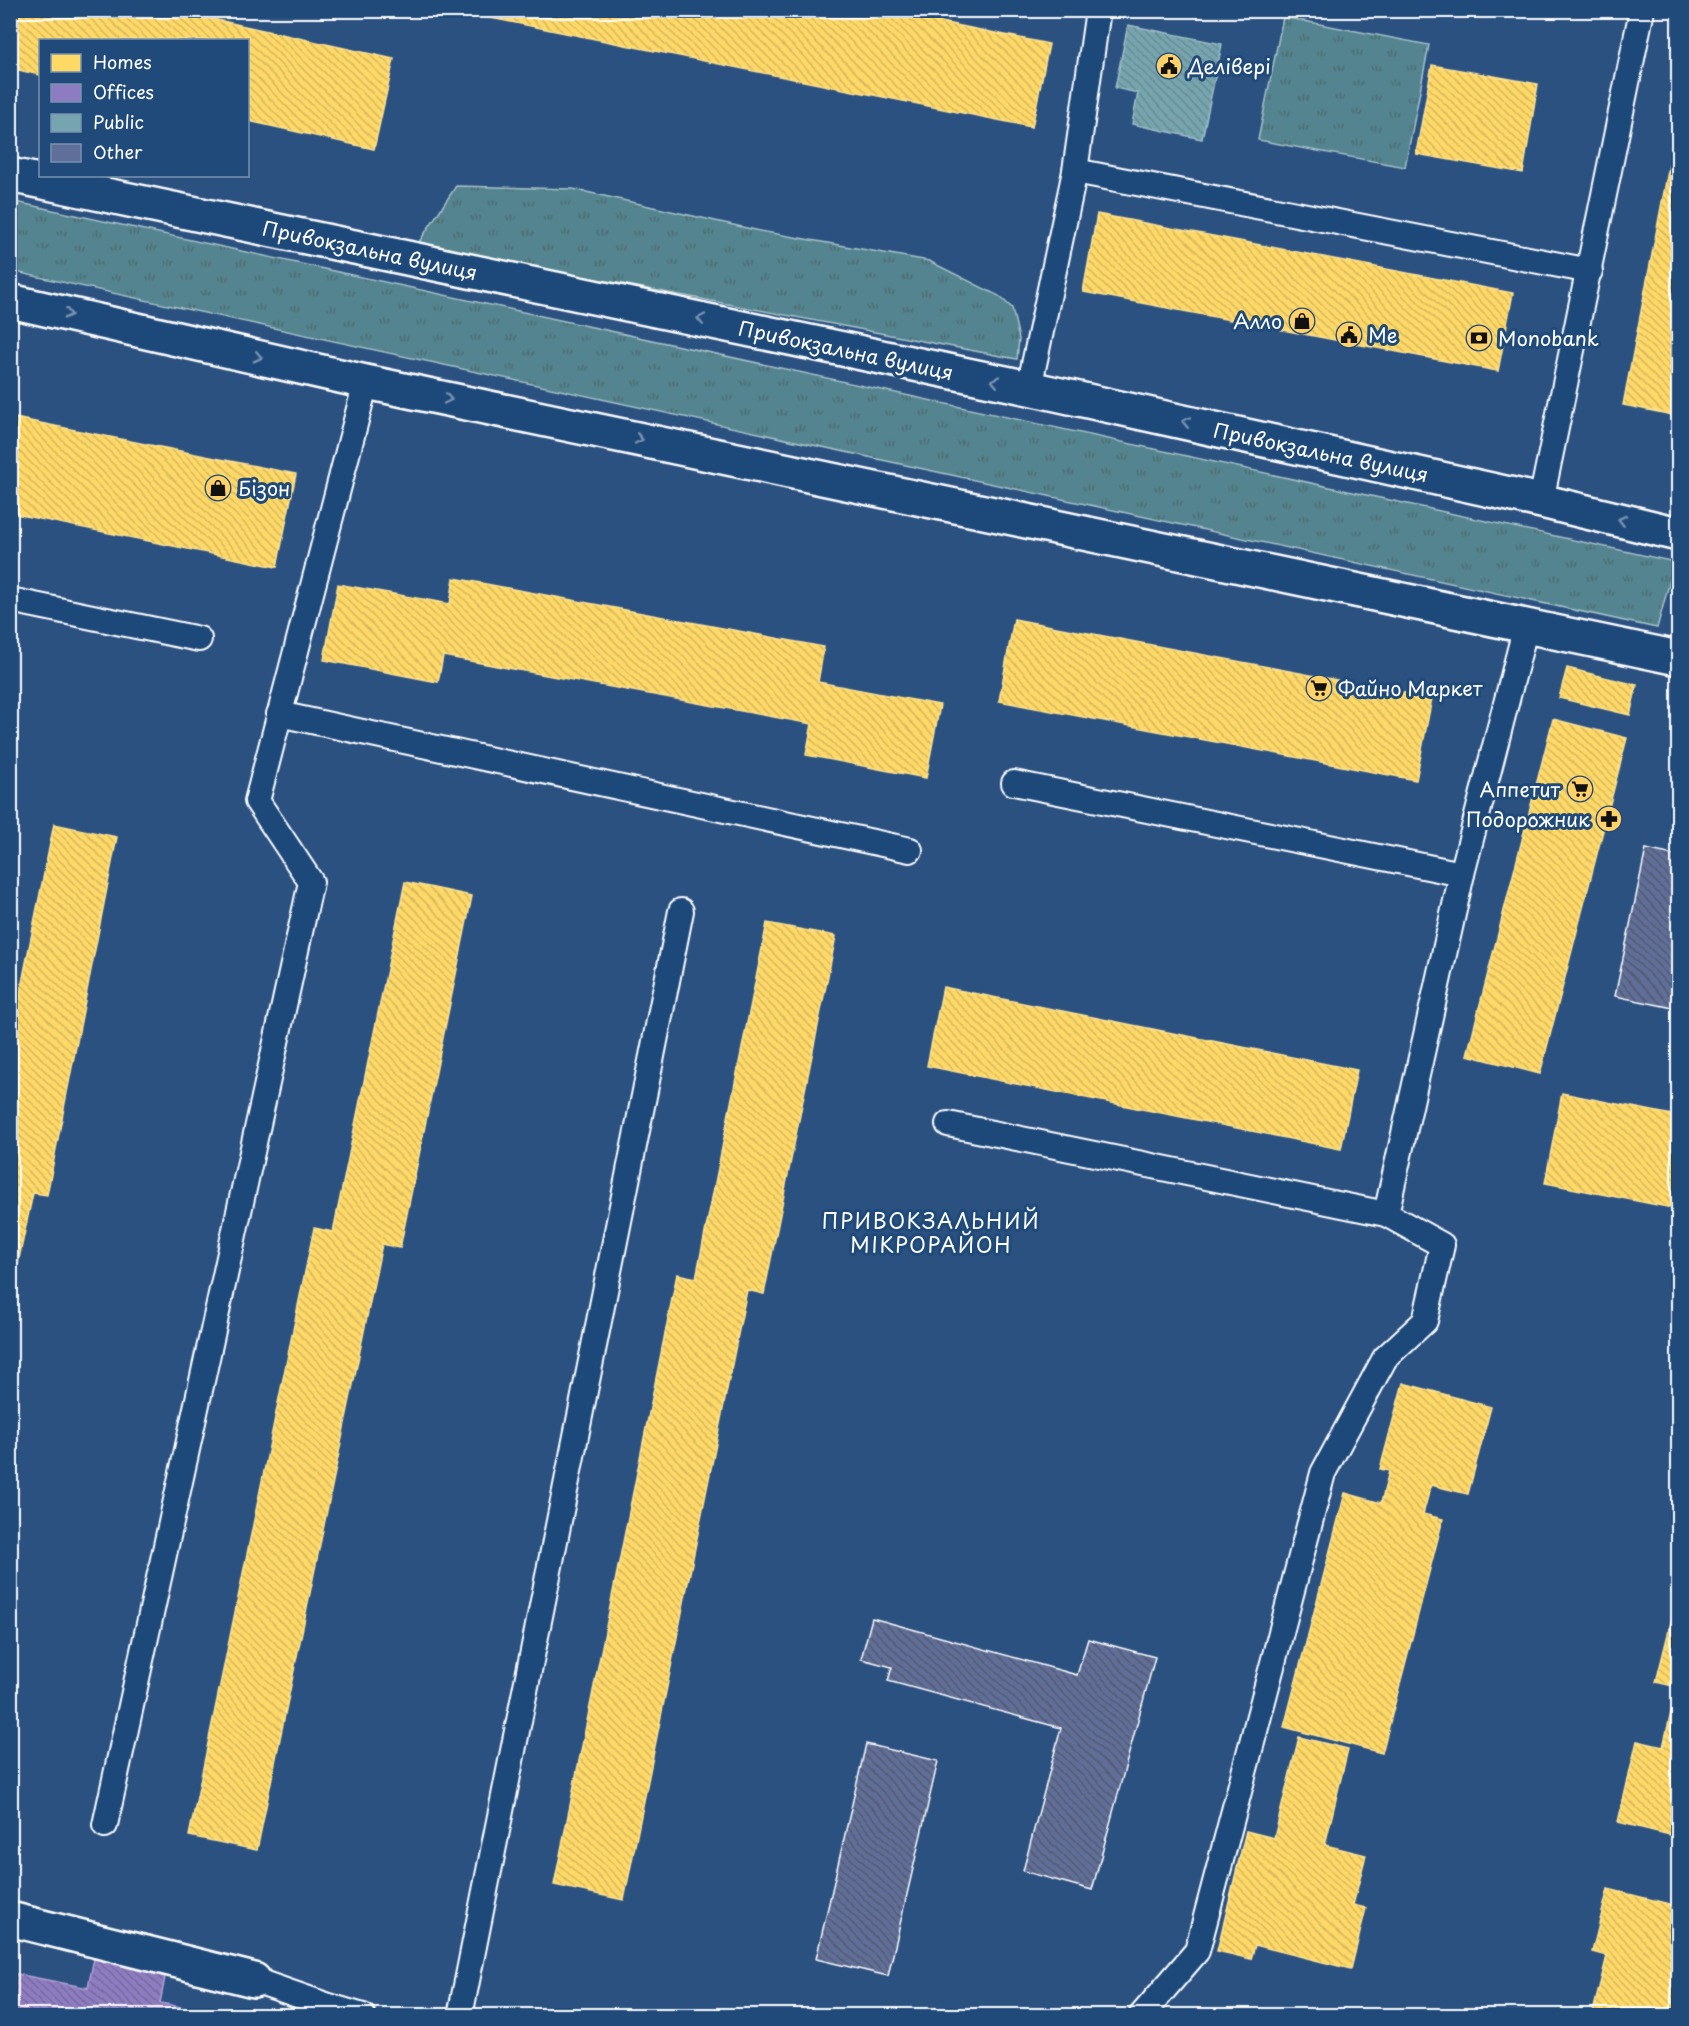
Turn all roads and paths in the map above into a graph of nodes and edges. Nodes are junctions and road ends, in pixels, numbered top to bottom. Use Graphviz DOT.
graph roads {
  1 [pos="1098,10"];
  2 [pos="1642,10"];
  3 [pos="1075,171"];
  4 [pos="10,175"];
  5 [pos="1590,271"];
  6 [pos="10,301"];
  7 [pos="366,382"];
  8 [pos="1029,388"];
  9 [pos="1541,501"];
  10 [pos="1678,534"];
  11 [pos="10,600"];
  12 [pos="1526,626"];
  13 [pos="199,639"];
  14 [pos="1678,658"];
  15 [pos="279,714"];
  16 [pos="1014,783"];
  17 [pos="910,850"];
  18 [pos="1462,874"];
  19 [pos="681,911"];
  20 [pos="948,1124"];
  21 [pos="1386,1214"];
  22 [pos="105,1825"];
  23 [pos="10,1919"];
  24 [pos="254,1980"];
  25 [pos="363,2016"];
  26 [pos="460,2016"];
  27 [pos="1141,2016"];
  1 -- 3 [label="lane"];
  2 -- 5 [label="lane"];
  3 -- 5 [label="lane"];
  3 -- 8 [label="lane"];
  8 -- 4 [label="street, Привокзальна вулиця, one-way"];
  5 -- 9 [label="lane"];
  6 -- 7 [label="street, one-way"];
  7 -- 12 [label="street, one-way"];
  7 -- 15 [label="lane"];
  9 -- 8 [label="street, Привокзальна вулиця, one-way"];
  10 -- 9 [label="street, Привокзальна вулиця, one-way"];
  11 -- 13 [label="lane"];
  12 -- 14 [label="street"];
  12 -- 18 [label="lane"];
  15 -- 17 [label="lane"];
  15 -- 22 [label="lane"];
  16 -- 18 [label="lane"];
  18 -- 21 [label="lane"];
  19 -- 26 [label="lane"];
  20 -- 21 [label="lane"];
  21 -- 27 [label="lane"];
  23 -- 24 [label="street"];
  24 -- 25 [label="lane"];
}
